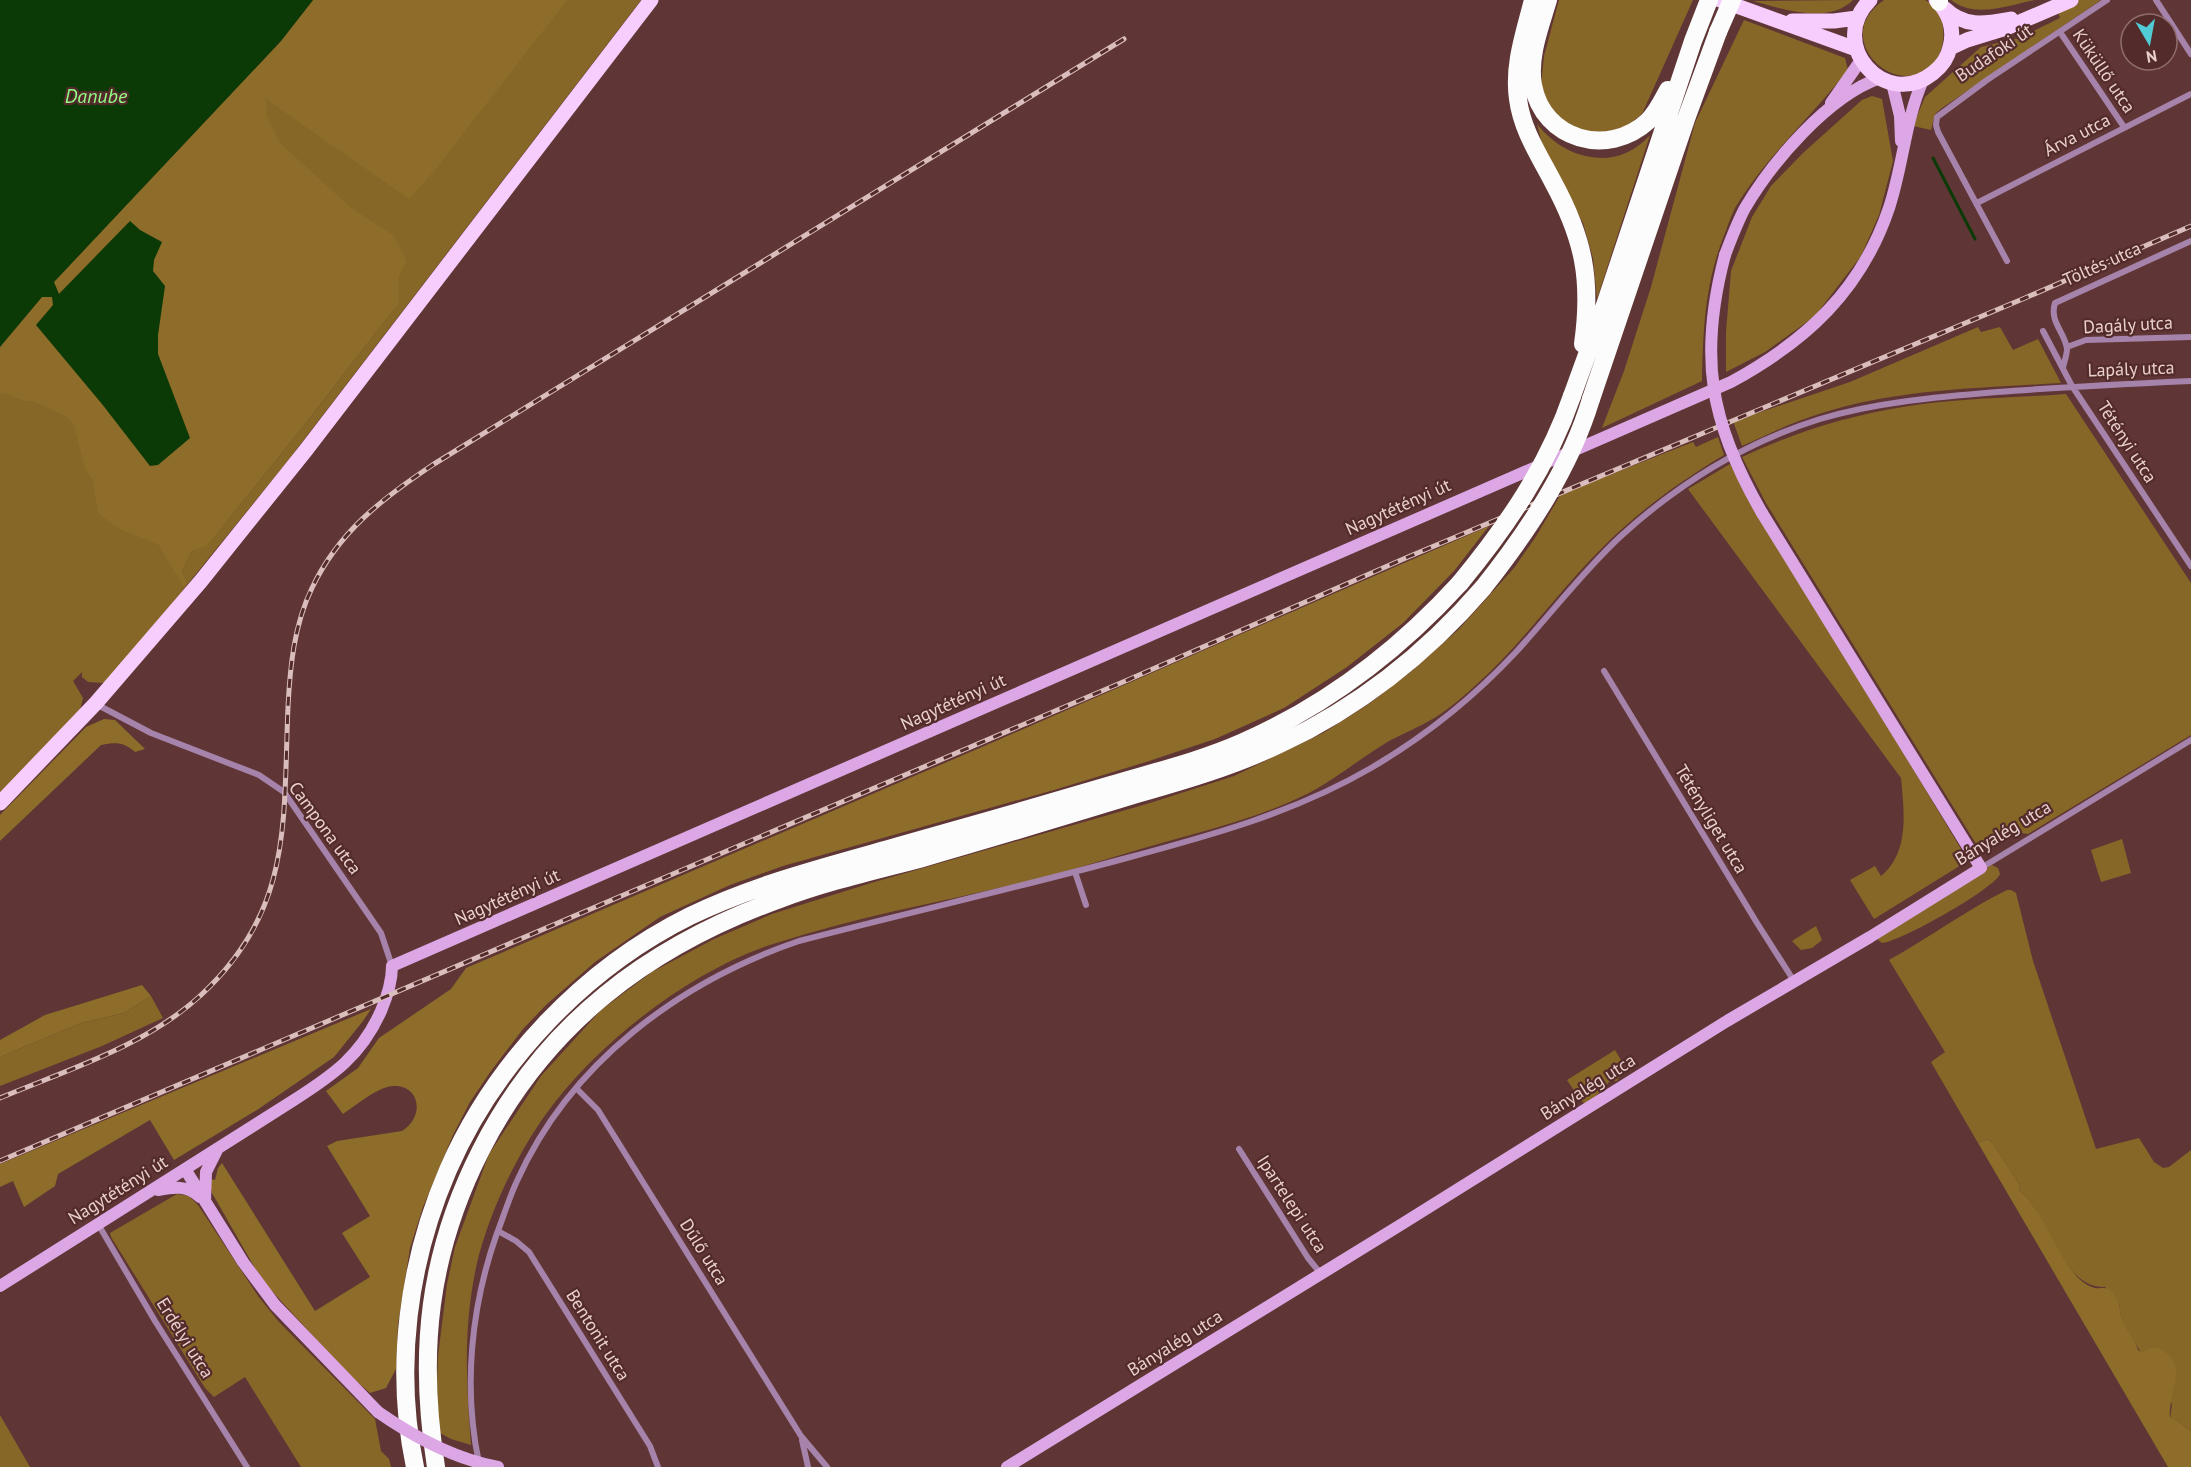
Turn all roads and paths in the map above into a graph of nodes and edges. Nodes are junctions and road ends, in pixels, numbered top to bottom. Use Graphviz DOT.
graph roads {
  1 [pos="651,0"];
  2 [pos="1533,0"];
  3 [pos="1548,0"];
  4 [pos="1709,0"];
  5 [pos="1720,0"];
  6 [pos="1732,0"];
  7 [pos="1869,0"];
  8 [pos="2071,0"];
  9 [pos="2107,0"];
  10 [pos="2156,0"];
  11 [pos="1939,3"];
  12 [pos="2041,12"];
  13 [pos="1857,18"];
  14 [pos="1777,20"];
  15 [pos="2060,32"];
  16 [pos="1696,33"];
  17 [pos="1950,48"];
  18 [pos="1858,54"];
  19 [pos="2191,54"];
  20 [pos="1886,80"];
  21 [pos="1923,80"];
  22 [pos="2191,93"];
  23 [pos="1822,116"];
  24 [pos="2124,127"];
  25 [pos="1902,152"];
  26 [pos="1977,203"];
  27 [pos="2191,241"];
  28 [pos="2007,261"];
  29 [pos="2043,331"];
  30 [pos="2191,337"];
  31 [pos="2067,347"];
  32 [pos="2062,368"];
  33 [pos="2191,381"];
  34 [pos="2072,386"];
  35 [pos="1575,389"];
  36 [pos="2191,566"];
  37 [pos="1604,671"];
  38 [pos="96,703"];
  39 [pos="2191,740"];
  40 [pos="0,803"];
  41 [pos="1981,868"];
  42 [pos="1075,872"];
  43 [pos="1086,904"];
  44 [pos="392,966"];
  45 [pos="1794,981"];
  46 [pos="576,1088"];
  47 [pos="218,1148"];
  48 [pos="1239,1149"];
  49 [pos="184,1169"];
  50 [pos="151,1191"];
  51 [pos="206,1203"];
  52 [pos="98,1224"];
  53 [pos="498,1231"];
  54 [pos="1321,1274"];
  55 [pos="0,1286"];
  56 [pos="801,1436"];
  57 [pos="247,1467"];
  58 [pos="415,1467"];
  59 [pos="436,1467"];
  60 [pos="480,1467"];
  61 [pos="498,1467"];
  62 [pos="658,1467"];
  63 [pos="808,1467"];
  64 [pos="826,1467"];
  65 [pos="1007,1467"];
  1 -- 38 [label="main road"];
  2 -- 35 [label="highway"];
  3 -- 16 [label="highway"];
  4 -- 16 [label="highway"];
  5 -- 14 [label="main road"];
  6 -- 59 [label="highway, bridge"];
  7 -- 13 [label="main road"];
  8 -- 12 [label="main road, Budafoki út"];
  9 -- 15 [label="street, Budafoki út"];
  10 -- 19 [label="street"];
  11 -- 12 [label="main road, Budafoki út"];
  11 -- 17 [label="main road"];
  12 -- 17 [label="main road, Budafoki út"];
  13 -- 14 [label="main road"];
  13 -- 18 [label="main road"];
  14 -- 18 [label="main road"];
  15 -- 24 [label="street, Küküllő utca"];
  15 -- 26 [label="street, Budafoki út"];
  16 -- 35 [label="highway"];
  17 -- 21 [label="main road"];
  18 -- 20 [label="main road"];
  18 -- 23 [label="street"];
  20 -- 21 [label="main road"];
  20 -- 23 [label="street"];
  20 -- 25 [label="street, Nagytétényi út"];
  21 -- 25 [label="street, Nagytétényi út"];
  22 -- 24 [label="street, Árva utca"];
  23 -- 41 [label="street, bridge"];
  24 -- 26 [label="street, Árva utca"];
  25 -- 44 [label="street, Nagytétényi út"];
  26 -- 28 [label="street"];
  27 -- 31 [label="street, Töltés utca"];
  29 -- 32 [label="street, Tétényi utca"];
  30 -- 31 [label="street, Dagály utca"];
  31 -- 32 [label="street"];
  32 -- 34 [label="street, Tétényi utca"];
  33 -- 34 [label="street, Lapály utca"];
  34 -- 36 [label="street, Tétényi utca"];
  34 -- 42 [label="street, Lapály utca"];
  35 -- 58 [label="highway, bridge"];
  37 -- 45 [label="street, Tétényliget utca"];
  38 -- 40 [label="main road"];
  38 -- 44 [label="street, Campona utca"];
  39 -- 41 [label="street, Bányalég utca"];
  41 -- 45 [label="street, Bányalég utca"];
  42 -- 43 [label="street"];
  42 -- 46 [label="street, Lapály utca"];
  44 -- 47 [label="street, Nagytétényi út"];
  45 -- 54 [label="street, Bányalég utca"];
  46 -- 53 [label="street, Lapály utca"];
  46 -- 56 [label="street, Dűlő utca"];
  47 -- 49 [label="street, Nagytétényi út"];
  47 -- 51 [label="street"];
  48 -- 54 [label="street, Ipartelepi utca"];
  49 -- 50 [label="street, Nagytétényi út"];
  49 -- 51 [label="street"];
  50 -- 51 [label="street"];
  50 -- 52 [label="street, Nagytétényi út"];
  51 -- 61 [label="street, bridge"];
  52 -- 55 [label="street, Nagytétényi út"];
  52 -- 57 [label="street, Erdélyi utca"];
  53 -- 60 [label="street, Lapály utca"];
  53 -- 62 [label="street, Bentonit utca"];
  54 -- 65 [label="street, Bányalég utca"];
  56 -- 63 [label="street, Dűlő utca"];
  56 -- 64 [label="street, Dűlő utca"];
}
